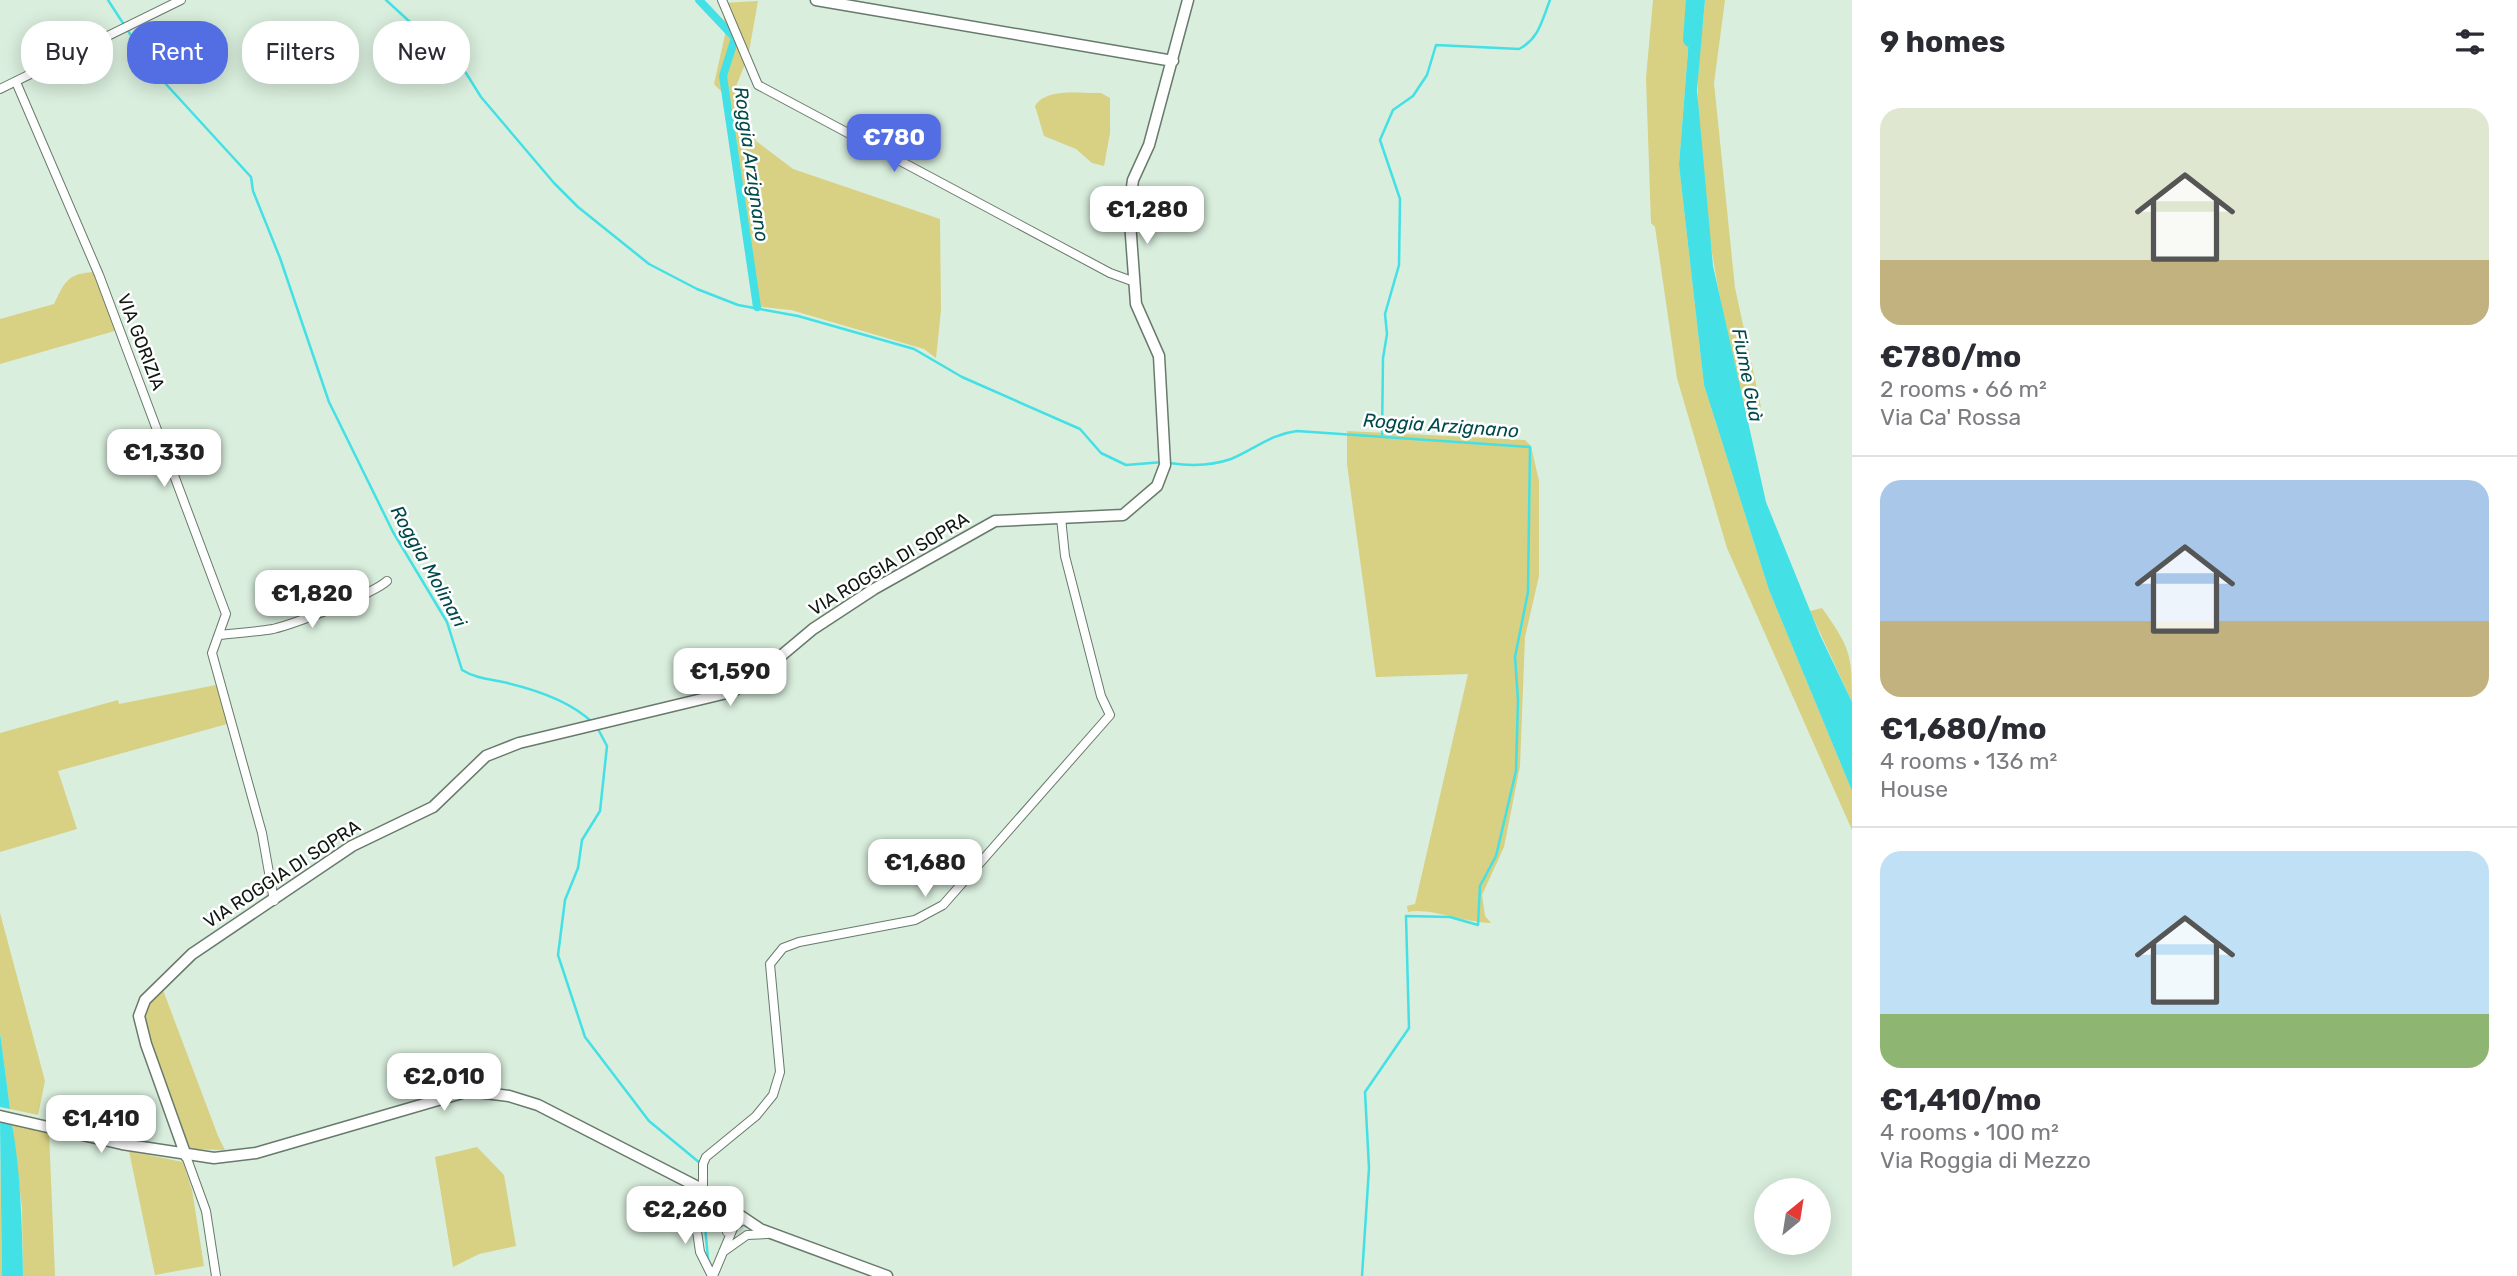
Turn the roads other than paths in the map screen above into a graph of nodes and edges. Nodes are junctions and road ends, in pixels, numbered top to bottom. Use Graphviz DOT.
graph roads {
  1 [pos="181,0"];
  2 [pos="722,0"];
  3 [pos="816,0"];
  4 [pos="1188,0"];
  5 [pos="849,3"];
  6 [pos="1173,61"];
  7 [pos="16,82"];
  8 [pos="0,89"];
  9 [pos="1132,281"];
  10 [pos="1061,518"];
  11 [pos="387,580"];
  12 [pos="219,635"];
  13 [pos="274,901"];
  14 [pos="0,1116"];
  15 [pos="186,1156"];
  16 [pos="704,1191"];
  17 [pos="693,1204"];
  18 [pos="745,1219"];
  19 [pos="773,1234"];
  20 [pos="723,1252"];
  21 [pos="216,1276"];
  22 [pos="713,1276"];
  23 [pos="887,1276"];
  1 -- 7 [label="street"];
  2 -- 9 [label="street"];
  3 -- 5 [label="street"];
  4 -- 6 [label="street"];
  5 -- 6 [label="street"];
  6 -- 9 [label="street"];
  7 -- 8 [label="street"];
  7 -- 12 [label="street, VIA GORIZIA"];
  9 -- 10 [label="street, VIA ROGGIA DI SOPRA"];
  10 -- 13 [label="street, VIA ROGGIA DI SOPRA"];
  10 -- 16 [label="street"];
  11 -- 12 [label="street"];
  12 -- 13 [label="street, VIA GORIZIA"];
  13 -- 15 [label="street, VIA ROGGIA DI SOPRA"];
  14 -- 15 [label="street"];
  15 -- 16 [label="street"];
  15 -- 21 [label="street"];
  16 -- 18 [label="street"];
  16 -- 20 [label="street"];
  17 -- 22 [label="street"];
  18 -- 19 [label="street"];
  18 -- 20 [label="street"];
  19 -- 20 [label="street"];
  19 -- 23 [label="street"];
  20 -- 22 [label="street"];
}
